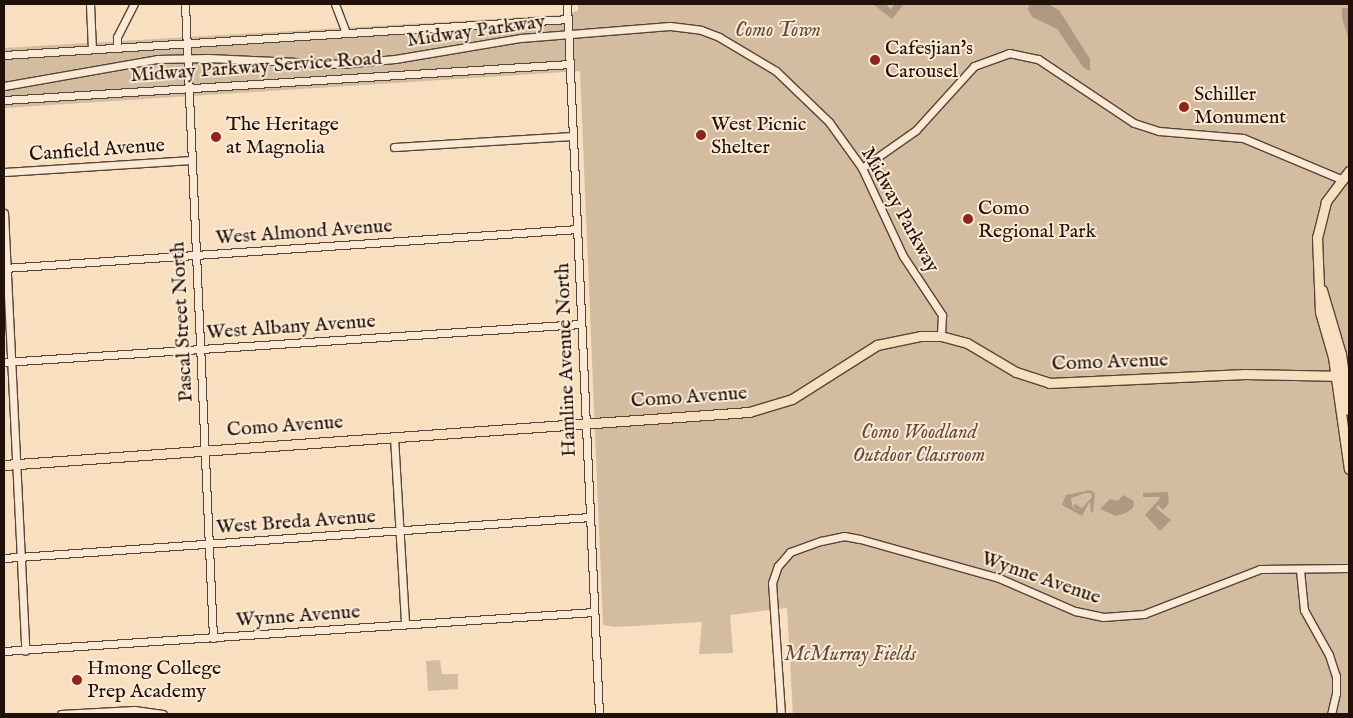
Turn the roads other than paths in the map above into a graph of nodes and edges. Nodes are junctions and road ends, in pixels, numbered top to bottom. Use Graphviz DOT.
graph roads {
  1 [pos="90,4"];
  2 [pos="134,4"];
  3 [pos="185,4"];
  4 [pos="335,4"];
  5 [pos="567,4"];
  6 [pos="568,18"];
  7 [pos="346,33"];
  8 [pos="568,36"];
  9 [pos="187,43"];
  10 [pos="117,48"];
  11 [pos="92,49"];
  12 [pos="4,55"];
  13 [pos="187,58"];
  14 [pos="570,64"];
  15 [pos="4,86"];
  16 [pos="189,88"];
  17 [pos="4,100"];
  18 [pos="573,136"];
  19 [pos="394,147"];
  20 [pos="192,160"];
  21 [pos="862,168"];
  22 [pos="1349,171"];
  23 [pos="4,172"];
  24 [pos="1341,180"];
  25 [pos="4,213"];
  26 [pos="577,230"];
  27 [pos="195,256"];
  28 [pos="5,268"];
  29 [pos="581,324"];
  30 [pos="941,336"];
  31 [pos="200,349"];
  32 [pos="7,362"];
  33 [pos="1344,375"];
  34 [pos="1349,410"];
  35 [pos="584,422"];
  36 [pos="394,437"];
  37 [pos="204,449"];
  38 [pos="4,461"];
  39 [pos="16,462"];
  40 [pos="4,465"];
  41 [pos="1349,469"];
  42 [pos="590,517"];
  43 [pos="398,532"];
  44 [pos="208,544"];
  45 [pos="19,557"];
  46 [pos="4,558"];
  47 [pos="1347,568"];
  48 [pos="1300,570"];
  49 [pos="594,612"];
  50 [pos="405,624"];
  51 [pos="213,638"];
  52 [pos="25,650"];
  53 [pos="4,651"];
  54 [pos="61,714"];
  55 [pos="163,714"];
  56 [pos="599,714"];
  57 [pos="781,714"];
  58 [pos="1331,714"];
  1 -- 11 [label="street"];
  2 -- 10 [label="street"];
  3 -- 9 [label="street, Pascal Street North"];
  4 -- 7 [label="street"];
  5 -- 6 [label="street, Hamline Avenue North"];
  6 -- 7 [label="street, Midway Parkway Service Road"];
  6 -- 8 [label="street, Hamline Avenue North"];
  7 -- 9 [label="street, Midway Parkway Service Road"];
  8 -- 13 [label="street, Midway Parkway"];
  8 -- 14 [label="street, Hamline Avenue North"];
  8 -- 21 [label="street, Midway Parkway"];
  9 -- 10 [label="street, Midway Parkway Service Road"];
  9 -- 13 [label="street, Pascal Street North"];
  10 -- 11 [label="street, Midway Parkway Service Road"];
  11 -- 12 [label="street, Midway Parkway Service Road"];
  13 -- 15 [label="street, Midway Parkway"];
  13 -- 16 [label="street, Pascal Street North"];
  14 -- 16 [label="street, Midway Parkway Service Road"];
  14 -- 18 [label="street, Hamline Avenue North"];
  16 -- 17 [label="street, Midway Parkway Service Road"];
  16 -- 20 [label="street, Pascal Street North"];
  18 -- 19 [label="street"];
  18 -- 26 [label="street, Hamline Avenue North"];
  20 -- 23 [label="street, Canfield Avenue"];
  20 -- 27 [label="street, Pascal Street North"];
  21 -- 24 [label="street"];
  21 -- 30 [label="street, Midway Parkway"];
  22 -- 24 [label="main road"];
  24 -- 33 [label="main road"];
  25 -- 28 [label="street"];
  26 -- 27 [label="street, West Almond Avenue"];
  26 -- 29 [label="street, Hamline Avenue North"];
  27 -- 28 [label="street, West Almond Avenue"];
  27 -- 31 [label="street, Pascal Street North"];
  28 -- 32 [label="street"];
  29 -- 31 [label="street, West Albany Avenue"];
  29 -- 35 [label="street, Hamline Avenue North"];
  30 -- 33 [label="main road, Como Avenue"];
  30 -- 35 [label="main road, Como Avenue"];
  31 -- 32 [label="street, West Albany Avenue"];
  31 -- 37 [label="street, Pascal Street North"];
  32 -- 39 [label="street"];
  33 -- 34 [label="main road"];
  33 -- 41 [label="main road"];
  35 -- 36 [label="main road, Como Avenue"];
  35 -- 42 [label="street, Hamline Avenue North"];
  36 -- 37 [label="main road, Como Avenue"];
  36 -- 43 [label="street"];
  37 -- 39 [label="main road, Como Avenue"];
  37 -- 44 [label="street, Pascal Street North"];
  38 -- 39 [label="main road, Como Avenue"];
  39 -- 40 [label="main road, Como Avenue"];
  39 -- 45 [label="street"];
  42 -- 43 [label="street, West Breda Avenue"];
  42 -- 49 [label="street, Hamline Avenue North"];
  43 -- 44 [label="street, West Breda Avenue"];
  43 -- 50 [label="street"];
  44 -- 45 [label="street, West Breda Avenue"];
  44 -- 51 [label="street, Pascal Street North"];
  45 -- 46 [label="street, West Breda Avenue"];
  45 -- 52 [label="street"];
  47 -- 48 [label="street, Wynne Avenue"];
  48 -- 57 [label="street, Wynne Avenue"];
  48 -- 58 [label="street"];
  49 -- 50 [label="street, Wynne Avenue"];
  49 -- 56 [label="street, Hamline Avenue North"];
  50 -- 51 [label="street, Wynne Avenue"];
  51 -- 52 [label="street, Wynne Avenue"];
  52 -- 53 [label="street, Wynne Avenue"];
  54 -- 55 [label="street"];
}
